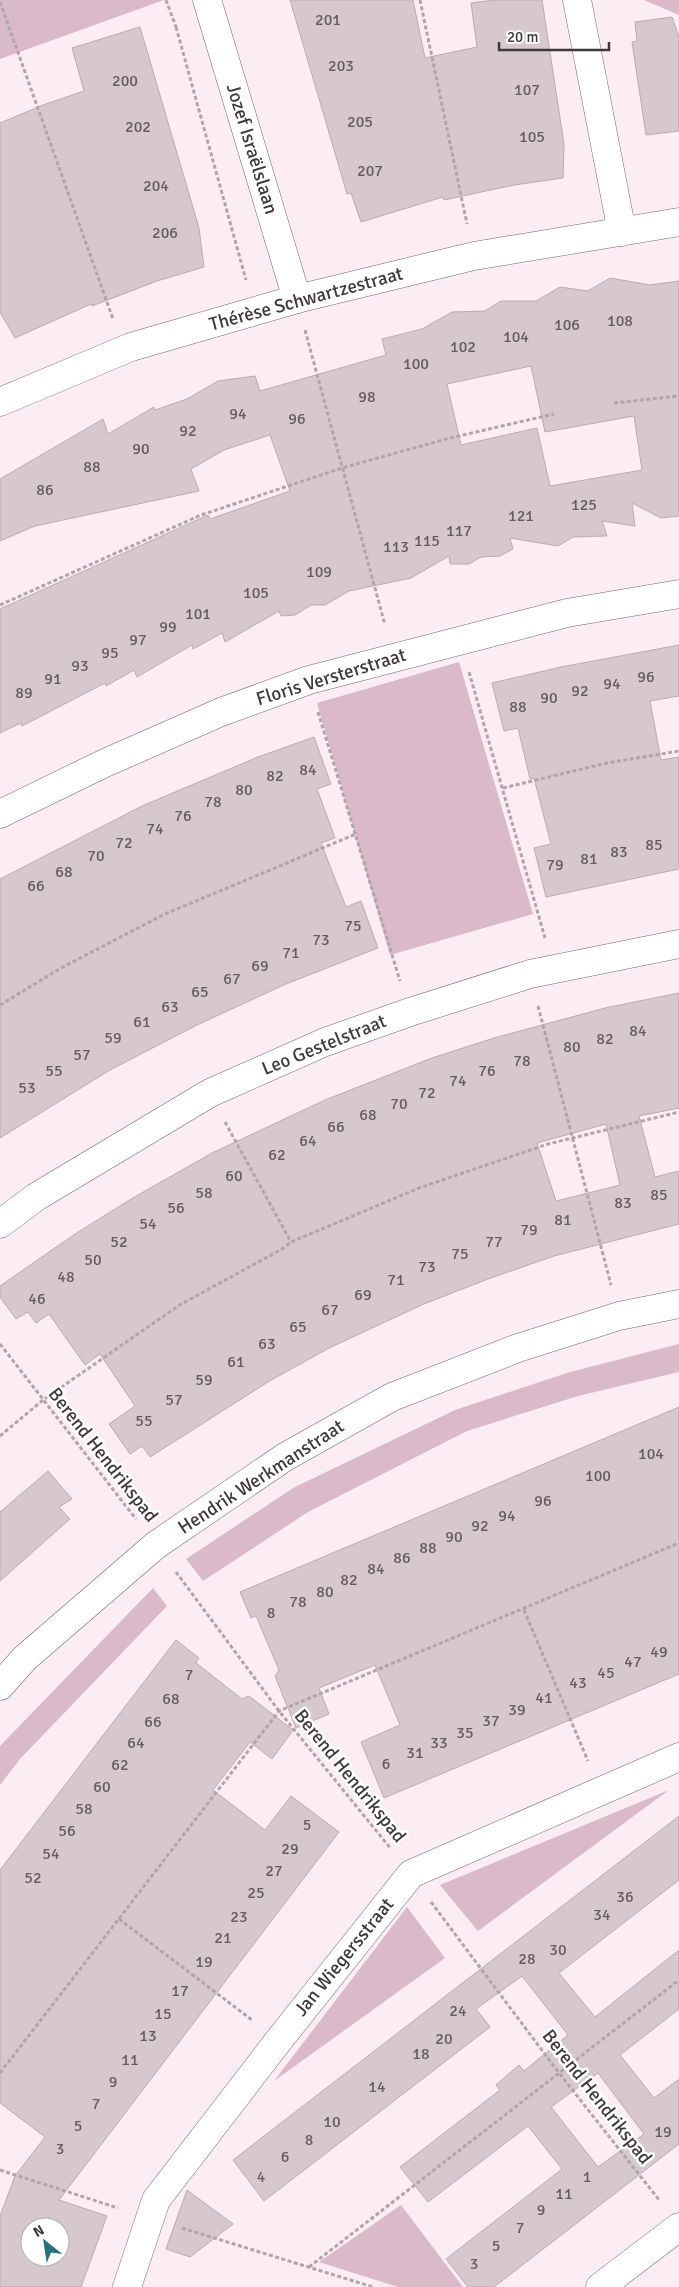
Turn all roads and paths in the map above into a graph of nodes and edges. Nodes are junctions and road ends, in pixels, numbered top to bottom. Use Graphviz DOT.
graph roads {
  1 [pos="206,0"];
  2 [pos="420,0"];
  3 [pos="577,0"];
  4 [pos="0,2"];
  5 [pos="176,27"];
  6 [pos="679,222"];
  7 [pos="622,232"];
  8 [pos="474,256"];
  9 [pos="296,299"];
  10 [pos="255,311"];
  11 [pos="124,350"];
  12 [pos="679,396"];
  13 [pos="0,402"];
  14 [pos="614,403"];
  15 [pos="554,414"];
  16 [pos="342,468"];
  17 [pos="679,594"];
  18 [pos="0,605"];
  19 [pos="460,640"];
  20 [pos="394,657"];
  21 [pos="308,680"];
  22 [pos="679,751"];
  23 [pos="503,788"];
  24 [pos="0,814"];
  25 [pos="356,834"];
  26 [pos="679,944"];
  27 [pos="542,972"];
  28 [pos="0,1005"];
  29 [pos="410,1012"];
  30 [pos="210,1093"];
  31 [pos="679,1112"];
  32 [pos="573,1137"];
  33 [pos="0,1224"];
  34 [pos="291,1242"];
  35 [pos="679,1304"];
  36 [pos="619,1316"];
  37 [pos="0,1344"];
  38 [pos="43,1400"];
  39 [pos="0,1436"];
  40 [pos="679,1543"];
  41 [pos="156,1545"];
  42 [pos="524,1610"];
  43 [pos="0,1686"];
  44 [pos="279,1711"];
  45 [pos="679,1757"];
  46 [pos="601,1792"];
  47 [pos="411,1874"];
  48 [pos="119,1919"];
  49 [pos="679,1980"];
  50 [pos="278,2040"];
  51 [pos="0,2073"];
  52 [pos="559,2074"];
  53 [pos="0,2170"];
  54 [pos="661,2202"];
  55 [pos="150,2218"];
  56 [pos="679,2227"];
  57 [pos="309,2267"];
  58 [pos="128,2287"];
  59 [pos="373,2287"];
  60 [pos="600,2287"];
  1 -- 9 [label="street, Jozef Israëlslaan"];
  2 -- 8 [label="path"];
  3 -- 7 [label="street"];
  4 -- 11 [label="path"];
  5 -- 10 [label="path"];
  6 -- 7 [label="street, Thérèse Schwartzestraat"];
  7 -- 8 [label="street, Thérèse Schwartzestraat"];
  8 -- 9 [label="street, Thérèse Schwartzestraat"];
  9 -- 10 [label="street, Thérèse Schwartzestraat"];
  9 -- 16 [label="path"];
  10 -- 11 [label="street, Thérèse Schwartzestraat"];
  11 -- 13 [label="street, Thérèse Schwartzestraat"];
  12 -- 14 [label="path"];
  15 -- 16 [label="path"];
  16 -- 18 [label="path"];
  16 -- 20 [label="path"];
  17 -- 19 [label="street, Floris Versterstraat"];
  19 -- 20 [label="street, Floris Versterstraat"];
  19 -- 23 [label="path"];
  20 -- 21 [label="street, Floris Versterstraat"];
  21 -- 24 [label="street, Floris Versterstraat"];
  21 -- 25 [label="path"];
  22 -- 23 [label="path"];
  23 -- 27 [label="path"];
  25 -- 28 [label="path"];
  25 -- 29 [label="path"];
  26 -- 27 [label="street, Leo Gestelstraat"];
  27 -- 29 [label="street, Leo Gestelstraat"];
  27 -- 32 [label="path"];
  29 -- 30 [label="street, Leo Gestelstraat"];
  30 -- 33 [label="street, Leo Gestelstraat"];
  30 -- 34 [label="path"];
  31 -- 32 [label="path"];
  32 -- 34 [label="path"];
  32 -- 36 [label="path"];
  34 -- 38 [label="path"];
  35 -- 36 [label="street, Hendrik Werkmanstraat"];
  36 -- 41 [label="street, Hendrik Werkmanstraat"];
  37 -- 38 [label="path, Berend Hendrikspad"];
  38 -- 39 [label="path"];
  38 -- 41 [label="path, Berend Hendrikspad"];
  40 -- 42 [label="path"];
  41 -- 43 [label="street, Hendrik Werkmanstraat"];
  41 -- 44 [label="path, Berend Hendrikspad"];
  42 -- 44 [label="path"];
  42 -- 46 [label="path"];
  44 -- 47 [label="path, Berend Hendrikspad"];
  44 -- 48 [label="path"];
  45 -- 46 [label="street, Jan Wiegersstraat"];
  46 -- 47 [label="street, Jan Wiegersstraat"];
  47 -- 50 [label="street, Jan Wiegersstraat"];
  47 -- 52 [label="path, Berend Hendrikspad"];
  48 -- 50 [label="path"];
  48 -- 51 [label="path"];
  49 -- 52 [label="path"];
  50 -- 55 [label="street, Jan Wiegersstraat"];
  52 -- 54 [label="path, Berend Hendrikspad"];
  52 -- 57 [label="path"];
  53 -- 55 [label="path"];
  55 -- 57 [label="path"];
  55 -- 58 [label="street, Jan Wiegersstraat"];
  56 -- 60 [label="street"];
  57 -- 59 [label="path"];
}
